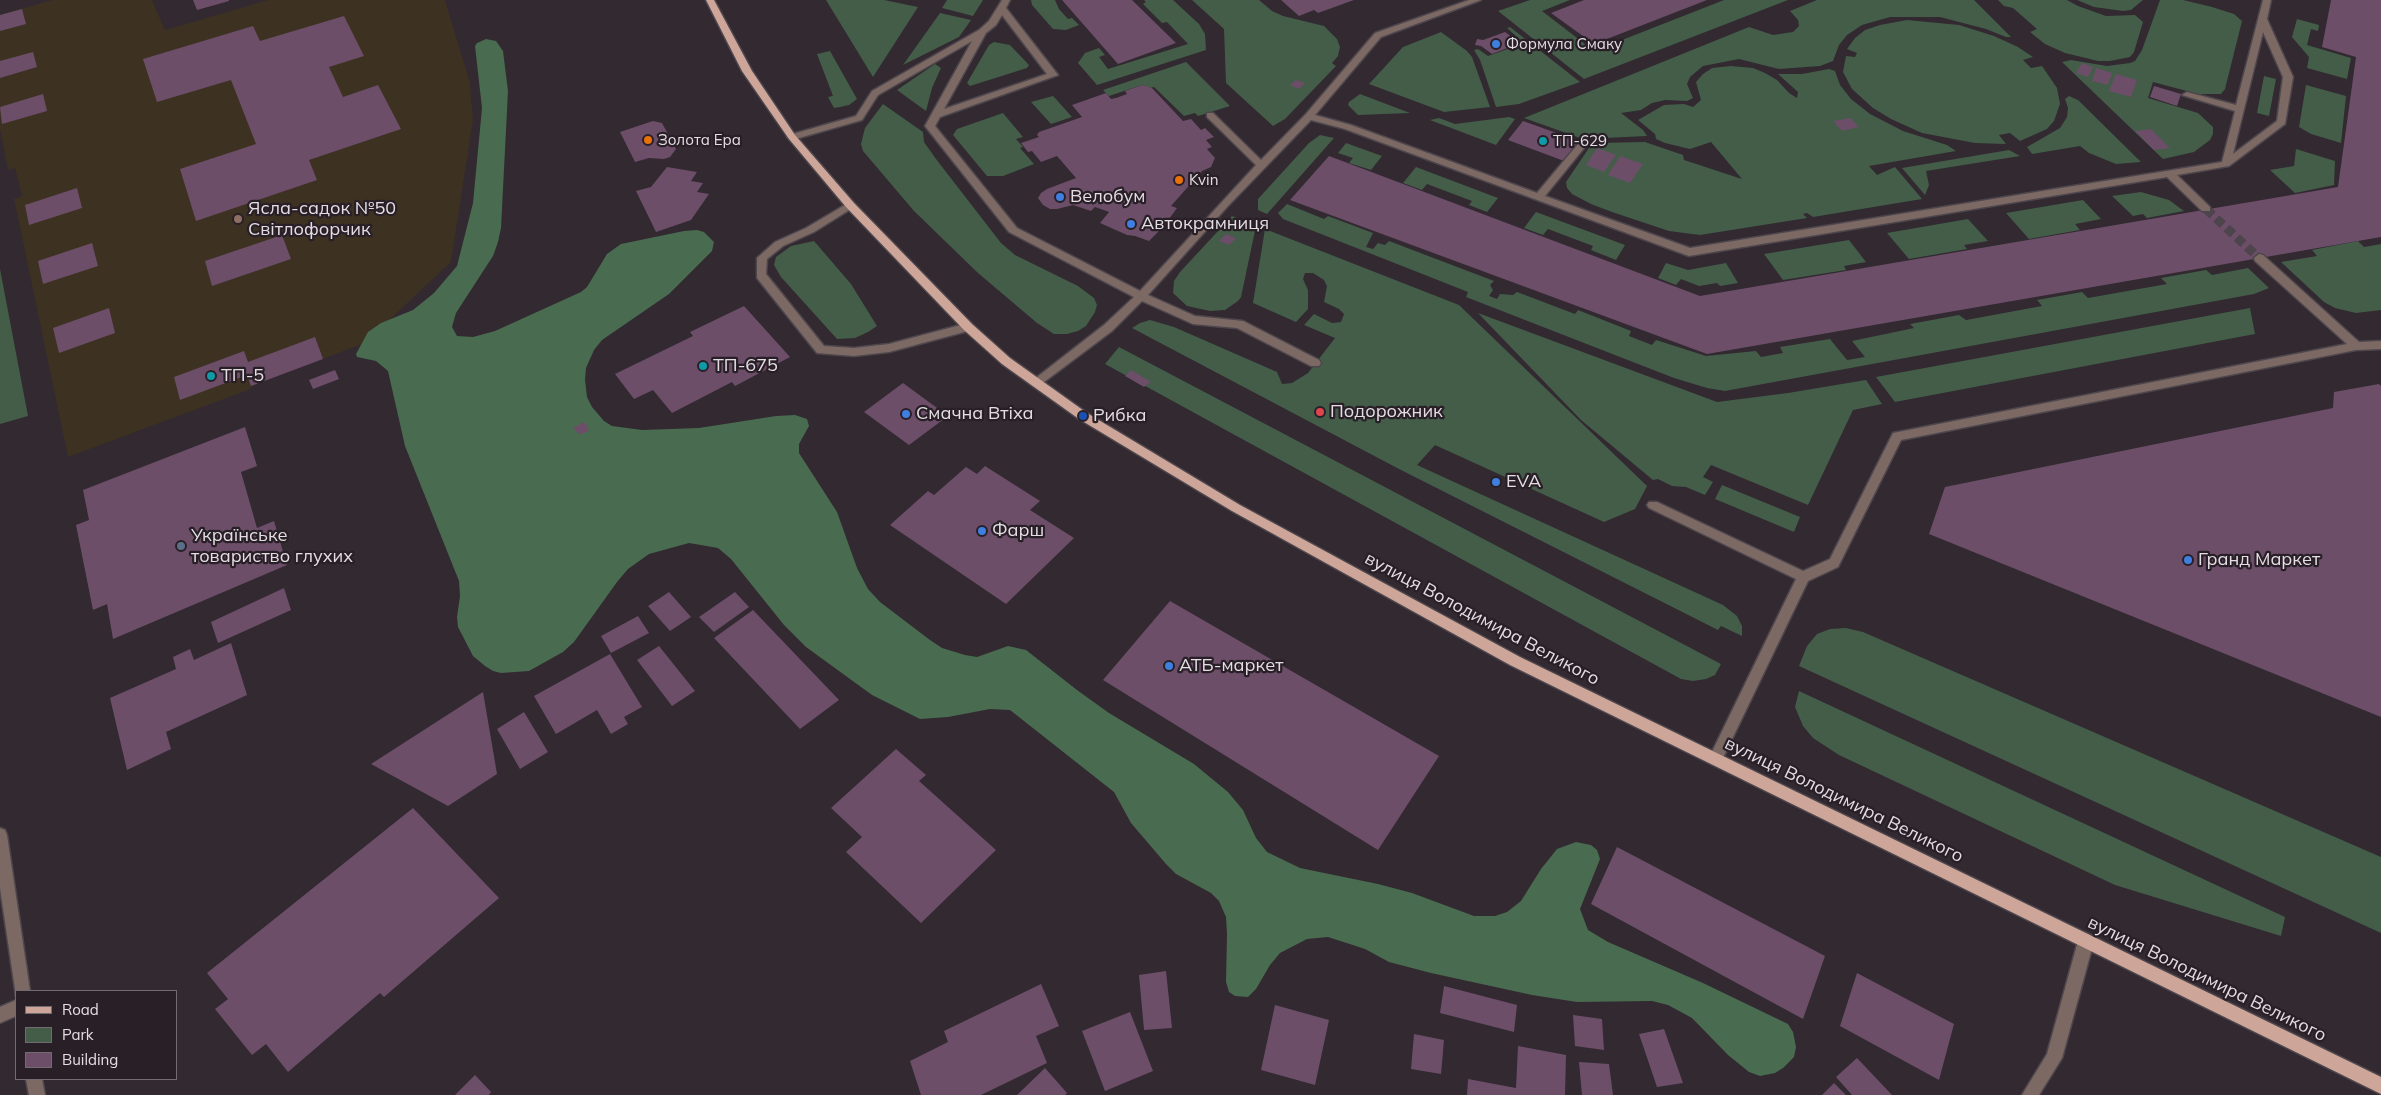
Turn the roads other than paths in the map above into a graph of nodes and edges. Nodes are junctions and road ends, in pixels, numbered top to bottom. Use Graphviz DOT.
graph roads {
  1 [pos="710,0"];
  2 [pos="2267,0"];
  3 [pos="1470,1"];
  4 [pos="1004,4"];
  5 [pos="2262,19"];
  6 [pos="982,32"];
  7 [pos="2188,96"];
  8 [pos="2240,109"];
  9 [pos="936,114"];
  10 [pos="1210,115"];
  11 [pos="1309,116"];
  12 [pos="792,137"];
  13 [pos="1581,146"];
  14 [pos="2226,164"];
  15 [pos="1261,165"];
  16 [pos="2169,173"];
  17 [pos="1539,197"];
  18 [pos="850,205"];
  19 [pos="2206,209"];
  20 [pos="2259,258"];
  21 [pos="1141,296"];
  22 [pos="968,327"];
  23 [pos="2381,345"];
  24 [pos="2356,346"];
  25 [pos="1315,363"];
  26 [pos="1036,384"];
  27 [pos="1653,505"];
  28 [pos="1803,577"];
  29 [pos="1716,758"];
  30 [pos="0,835"];
  31 [pos="2086,941"];
  32 [pos="22,990"];
  33 [pos="15,1008"];
  34 [pos="0,1015"];
  35 [pos="34,1080"];
  36 [pos="2381,1086"];
  37 [pos="36,1095"];
  38 [pos="2030,1095"];
  1 -- 12 [label="main road, вулиця Володимира Великого"];
  2 -- 5 [label="street"];
  3 -- 11 [label="street"];
  4 -- 6 [label="street"];
  4 -- 9 [label="street"];
  5 -- 8 [label="street"];
  5 -- 14 [label="street"];
  6 -- 9 [label="street"];
  6 -- 12 [label="street"];
  7 -- 8 [label="street"];
  8 -- 14 [label="street"];
  9 -- 21 [label="street"];
  10 -- 15 [label="street"];
  11 -- 15 [label="street"];
  11 -- 17 [label="street"];
  12 -- 18 [label="main road, вулиця Володимира Великого"];
  13 -- 17 [label="street"];
  14 -- 16 [label="street"];
  15 -- 21 [label="street"];
  16 -- 17 [label="street"];
  16 -- 19 [label="street"];
  18 -- 22 [label="main road, вулиця Володимира Великого"];
  18 -- 22 [label="street"];
  20 -- 24 [label="street"];
  21 -- 25 [label="street"];
  21 -- 26 [label="street"];
  22 -- 26 [label="main road, вулиця Володимира Великого"];
  23 -- 24 [label="street"];
  24 -- 28 [label="street"];
  26 -- 29 [label="main road, вулиця Володимира Великого"];
  27 -- 28 [label="street"];
  28 -- 29 [label="street"];
  29 -- 31 [label="main road, вулиця Володимира Великого"];
  30 -- 32 [label="street"];
  31 -- 36 [label="main road, вулиця Володимира Великого"];
  31 -- 38 [label="street"];
  33 -- 34 [label="street"];
  35 -- 37 [label="street"];
}
